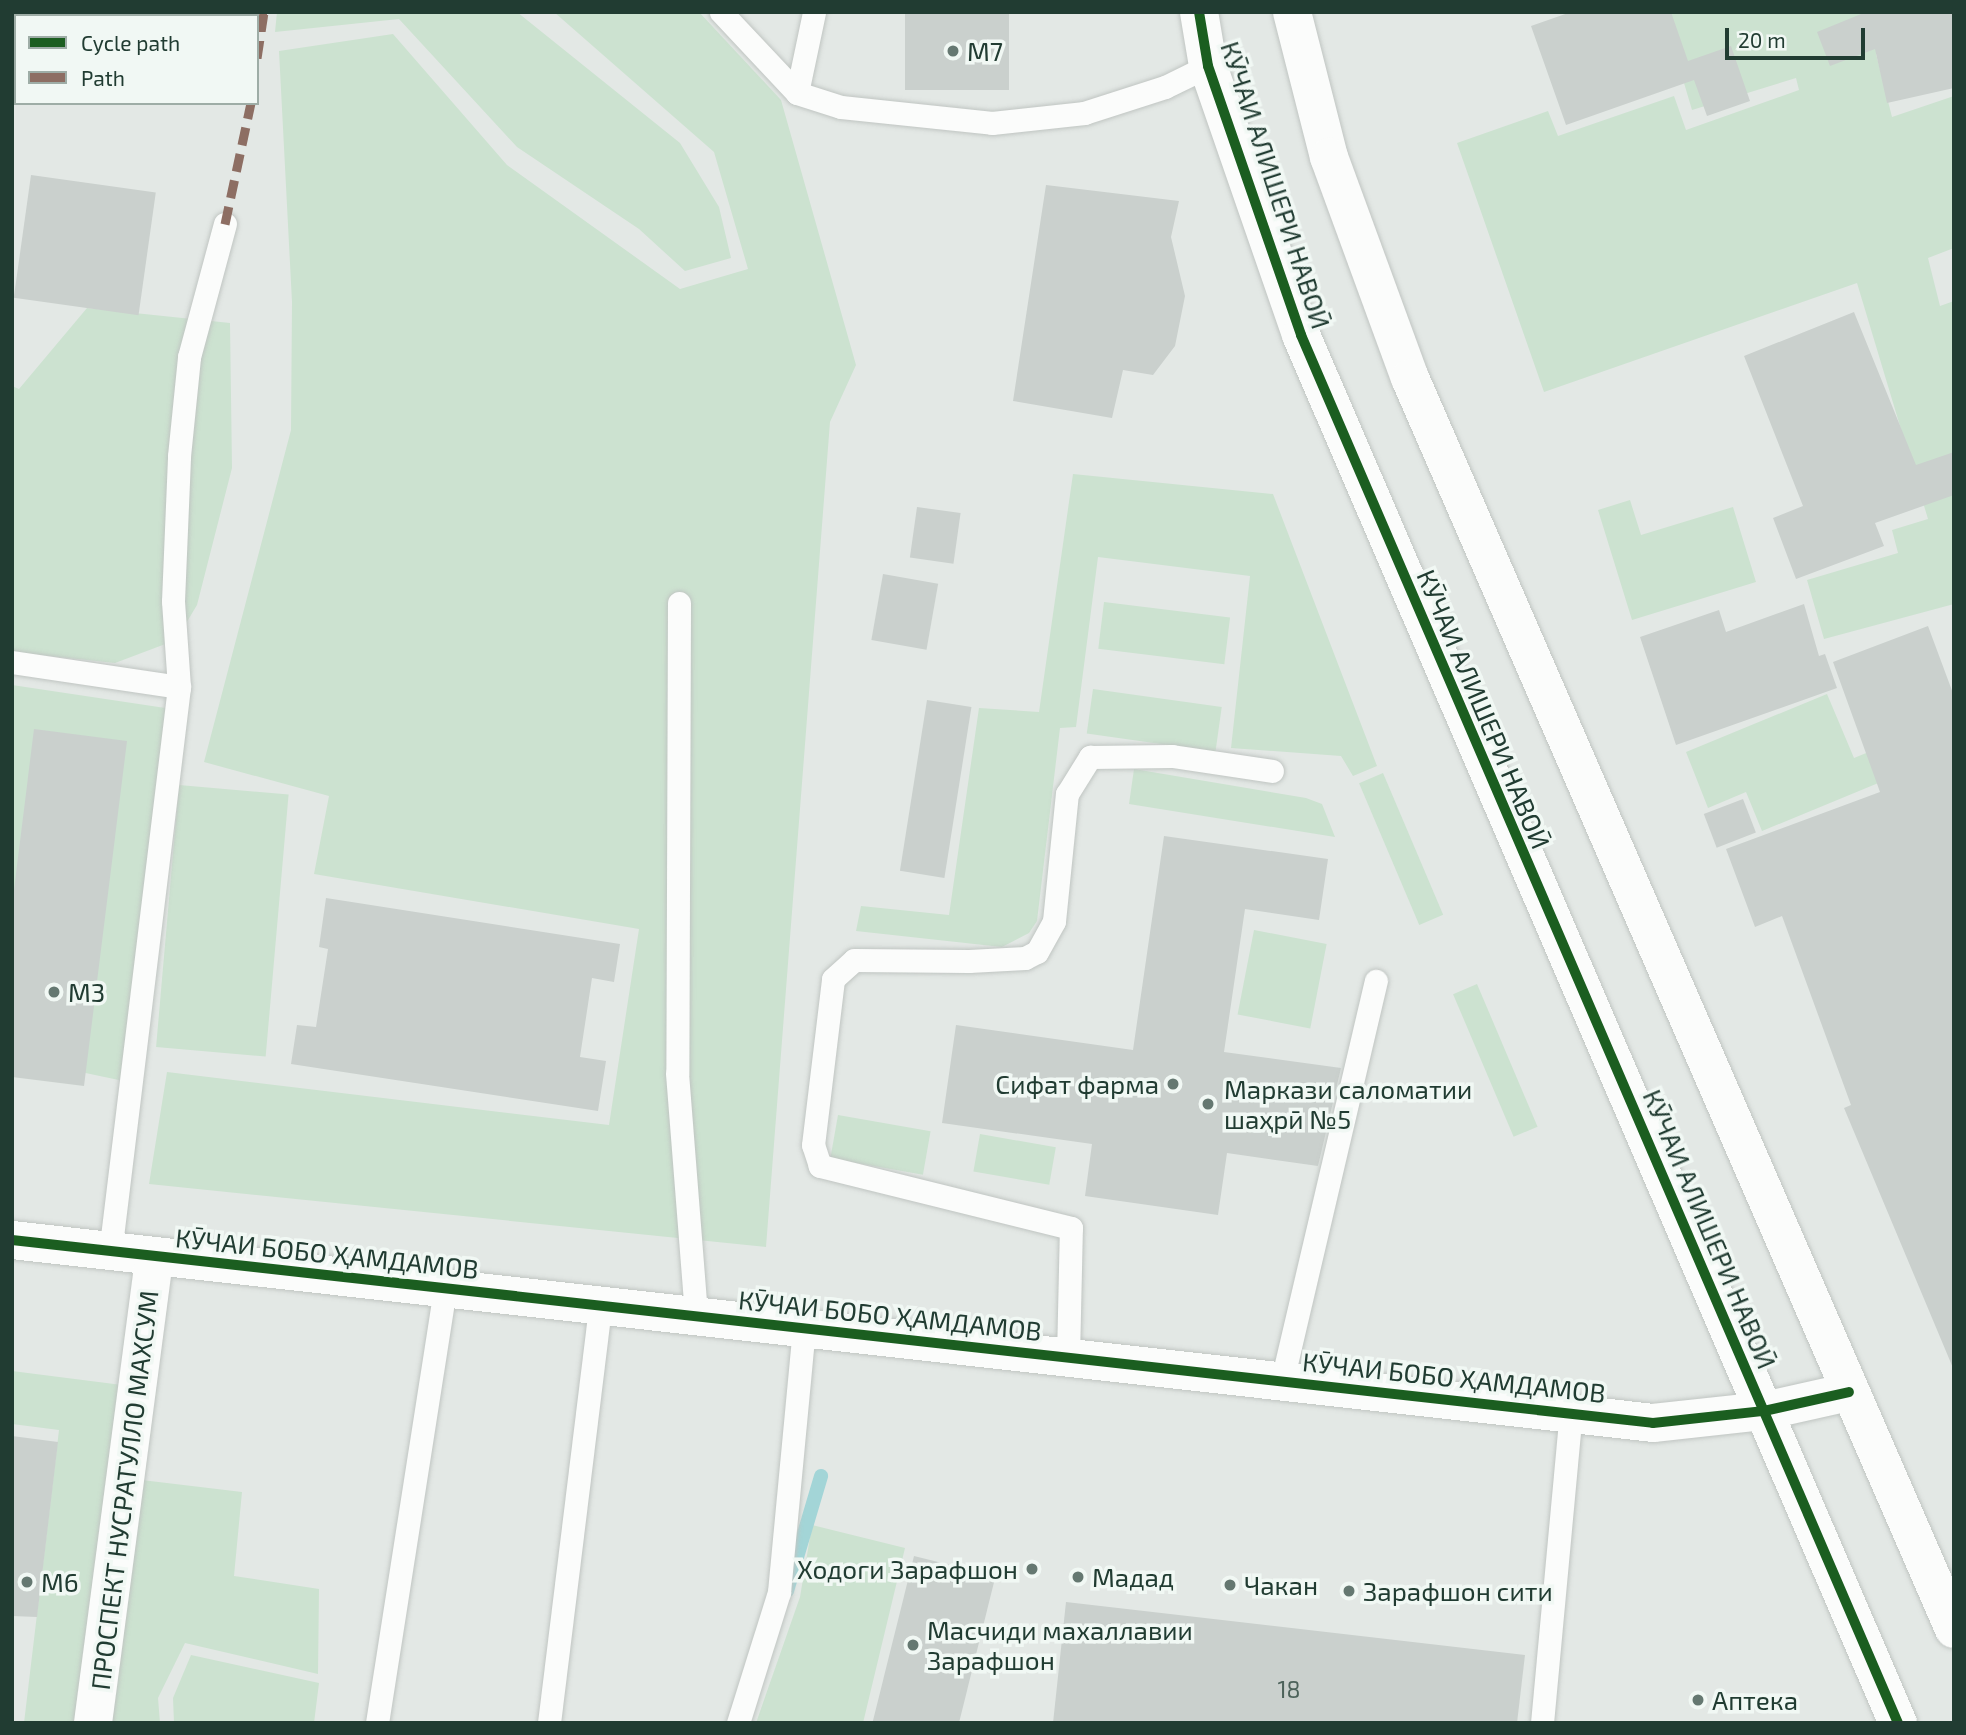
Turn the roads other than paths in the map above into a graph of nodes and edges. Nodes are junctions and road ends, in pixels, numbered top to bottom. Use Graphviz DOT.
graph roads {
  1 [pos="721,12"];
  2 [pos="814,12"];
  3 [pos="1199,12"];
  4 [pos="1293,12"];
  5 [pos="1208,65"];
  6 [pos="797,93"];
  7 [pos="225,224"];
  8 [pos="679,603"];
  9 [pos="12,662"];
  10 [pos="179,687"];
  11 [pos="1272,771"];
  12 [pos="1376,981"];
  13 [pos="12,1240"];
  14 [pos="110,1253"];
  15 [pos="154,1257"];
  16 [pos="446,1289"];
  17 [pos="600,1306"];
  18 [pos="696,1316"];
  19 [pos="804,1329"];
  20 [pos="1068,1357"];
  21 [pos="1282,1381"];
  22 [pos="1849,1392"];
  23 [pos="1764,1411"];
  24 [pos="1571,1413"];
  25 [pos="1954,1629"];
  26 [pos="93,1723"];
  27 [pos="377,1723"];
  28 [pos="549,1723"];
  29 [pos="738,1723"];
  30 [pos="1542,1723"];
  31 [pos="1898,1723"];
  1 -- 6 [label="lane"];
  2 -- 6 [label="lane"];
  3 -- 5 [label="street, КӮЧАИ АЛИШЕРИ НАВОӢ"];
  4 -- 22 [label="street"];
  5 -- 6 [label="lane"];
  5 -- 23 [label="street, КӮЧАИ АЛИШЕРИ НАВОӢ"];
  7 -- 10 [label="lane"];
  8 -- 18 [label="lane"];
  9 -- 10 [label="lane"];
  10 -- 14 [label="lane"];
  11 -- 20 [label="lane"];
  12 -- 21 [label="lane"];
  13 -- 14 [label="street, КӮЧАИ БОБО ҲАМДАМОВ"];
  14 -- 15 [label="street, КӮЧАИ БОБО ҲАМДАМОВ"];
  15 -- 16 [label="street, КӮЧАИ БОБО ҲАМДАМОВ"];
  15 -- 26 [label="street, ПРОСПЕКТ НУСРАТУЛЛО МАХСУМ"];
  16 -- 17 [label="street, КӮЧАИ БОБО ҲАМДАМОВ"];
  16 -- 27 [label="lane"];
  17 -- 18 [label="street, КӮЧАИ БОБО ҲАМДАМОВ"];
  17 -- 28 [label="lane"];
  18 -- 19 [label="street, КӮЧАИ БОБО ҲАМДАМОВ"];
  19 -- 20 [label="street, КӮЧАИ БОБО ҲАМДАМОВ"];
  19 -- 29 [label="lane"];
  20 -- 21 [label="street, КӮЧАИ БОБО ҲАМДАМОВ"];
  21 -- 24 [label="street, КӮЧАИ БОБО ҲАМДАМОВ"];
  22 -- 23 [label="street, КӮЧАИ БОБО ҲАМДАМОВ"];
  22 -- 25 [label="street"];
  23 -- 24 [label="street, КӮЧАИ БОБО ҲАМДАМОВ"];
  23 -- 31 [label="street"];
  24 -- 30 [label="lane"];
}
